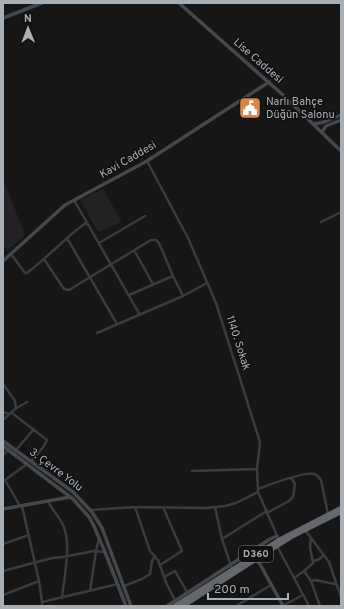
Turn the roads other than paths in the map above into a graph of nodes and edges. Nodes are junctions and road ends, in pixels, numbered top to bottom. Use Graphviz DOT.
graph roads {
  1 [pos="42,3"];
  2 [pos="179,3"];
  3 [pos="3,18"];
  4 [pos="269,82"];
  5 [pos="341,115"];
  6 [pos="341,120"];
  7 [pos="314,124"];
  8 [pos="322,132"];
  9 [pos="341,150"];
  10 [pos="147,161"];
  11 [pos="74,200"];
  12 [pos="341,212"];
  13 [pos="145,216"];
  14 [pos="87,222"];
  15 [pos="321,222"];
  16 [pos="66,238"];
  17 [pos="99,243"];
  18 [pos="134,250"];
  19 [pos="11,254"];
  20 [pos="44,259"];
  21 [pos="3,261"];
  22 [pos="111,264"];
  23 [pos="173,276"];
  24 [pos="89,277"];
  25 [pos="207,283"];
  26 [pos="153,284"];
  27 [pos="129,295"];
  28 [pos="183,296"];
  29 [pos="140,315"];
  30 [pos="118,324"];
  31 [pos="97,333"];
  32 [pos="3,384"];
  33 [pos="27,402"];
  34 [pos="16,409"];
  35 [pos="3,412"];
  36 [pos="11,413"];
  37 [pos="3,420"];
  38 [pos="34,429"];
  39 [pos="3,441"];
  40 [pos="3,446"];
  41 [pos="8,450"];
  42 [pos="16,451"];
  43 [pos="3,455"];
  44 [pos="29,463"];
  45 [pos="257,469"];
  46 [pos="192,472"];
  47 [pos="3,477"];
  48 [pos="290,478"];
  49 [pos="5,480"];
  50 [pos="258,491"];
  51 [pos="70,497"];
  52 [pos="48,501"];
  53 [pos="21,506"];
  54 [pos="135,507"];
  55 [pos="163,507"];
  56 [pos="215,507"];
  57 [pos="341,508"];
  58 [pos="3,509"];
  59 [pos="91,510"];
  60 [pos="267,512"];
  61 [pos="341,512"];
  62 [pos="328,515"];
  63 [pos="305,530"];
  64 [pos="29,535"];
  65 [pos="99,537"];
  66 [pos="278,538"];
  67 [pos="311,538"];
  68 [pos="222,539"];
  69 [pos="3,544"];
  70 [pos="277,545"];
  71 [pos="96,551"];
  72 [pos="105,552"];
  73 [pos="324,555"];
  74 [pos="155,556"];
  75 [pos="66,558"];
  76 [pos="255,559"];
  77 [pos="314,561"];
  78 [pos="35,563"];
  79 [pos="160,565"];
  80 [pos="231,567"];
  81 [pos="3,571"];
  82 [pos="304,572"];
  83 [pos="164,577"];
  84 [pos="294,578"];
  85 [pos="40,581"];
  86 [pos="311,581"];
  87 [pos="116,584"];
  88 [pos="335,584"];
  89 [pos="271,585"];
  90 [pos="124,586"];
  91 [pos="90,591"];
  92 [pos="187,592"];
  93 [pos="3,595"];
  94 [pos="303,595"];
  95 [pos="341,597"];
  96 [pos="62,598"];
  97 [pos="42,602"];
  98 [pos="176,603"];
  99 [pos="185,605"];
  100 [pos="42,606"];
  101 [pos="126,606"];
  102 [pos="131,606"];
  103 [pos="167,606"];
  104 [pos="236,606"];
  105 [pos="282,606"];
  106 [pos="309,606"];
  107 [pos="320,606"];
  1 -- 3 [label="street"];
  2 -- 4 [label="street, Lise Caddesi"];
  4 -- 7 [label="street, Lise Caddesi"];
  4 -- 10 [label="street, Kavi Caddesi"];
  5 -- 7 [label="street"];
  6 -- 8 [label="street"];
  7 -- 8 [label="street, Lise Caddesi"];
  8 -- 9 [label="street, Lise Caddesi"];
  10 -- 11 [label="street, Kavi Caddesi"];
  10 -- 25 [label="street, 1140. Sokak"];
  11 -- 14 [label="street"];
  11 -- 19 [label="street, Kavi Caddesi"];
  12 -- 15 [label="street"];
  13 -- 17 [label="street"];
  14 -- 16 [label="street"];
  14 -- 17 [label="street"];
  16 -- 20 [label="street"];
  16 -- 24 [label="street"];
  17 -- 22 [label="street"];
  18 -- 22 [label="street"];
  18 -- 23 [label="street"];
  18 -- 26 [label="street"];
  19 -- 20 [label="street"];
  19 -- 21 [label="street, Kavi Caddesi"];
  20 -- 24 [label="street"];
  22 -- 24 [label="street"];
  22 -- 27 [label="street"];
  23 -- 26 [label="street"];
  23 -- 28 [label="street"];
  24 -- 30 [label="street"];
  25 -- 28 [label="street"];
  25 -- 45 [label="street, 1140. Sokak"];
  26 -- 27 [label="street"];
  27 -- 29 [label="street"];
  28 -- 29 [label="street"];
  29 -- 30 [label="street"];
  30 -- 31 [label="street"];
  32 -- 34 [label="street"];
  33 -- 34 [label="street"];
  34 -- 36 [label="street"];
  35 -- 36 [label="street"];
  36 -- 37 [label="street"];
  36 -- 38 [label="street"];
  38 -- 42 [label="street"];
  38 -- 44 [label="street"];
  39 -- 42 [label="street, 3. Çevre Yolu"];
  40 -- 41 [label="street, 3. Çevre Yolu"];
  41 -- 43 [label="street"];
  41 -- 44 [label="street, 3. Çevre Yolu"];
  42 -- 44 [label="street, 3. Çevre Yolu"];
  44 -- 49 [label="street"];
  44 -- 51 [label="street, 3. Çevre Yolu"];
  44 -- 59 [label="street, 3. Çevre Yolu"];
  45 -- 46 [label="street"];
  45 -- 50 [label="street, 1140. Sokak"];
  47 -- 49 [label="street"];
  48 -- 50 [label="street"];
  48 -- 60 [label="street"];
  48 -- 62 [label="street"];
  49 -- 53 [label="street"];
  50 -- 56 [label="street"];
  50 -- 60 [label="street, 1140. Sokak"];
  51 -- 52 [label="street"];
  51 -- 65 [label="street, 3. Çevre Yolu"];
  52 -- 53 [label="street"];
  52 -- 75 [label="street"];
  53 -- 58 [label="street"];
  53 -- 64 [label="street"];
  54 -- 55 [label="street"];
  54 -- 59 [label="street"];
  54 -- 74 [label="street"];
  55 -- 56 [label="street"];
  55 -- 79 [label="street"];
  56 -- 68 [label="street"];
  57 -- 62 [label="highway, D360"];
  59 -- 90 [label="street, 3. Çevre Yolu"];
  60 -- 66 [label="street, 1140. Sokak"];
  60 -- 68 [label="street"];
  61 -- 63 [label="highway, D360"];
  62 -- 66 [label="highway, D360"];
  63 -- 67 [label="street"];
  63 -- 70 [label="highway, D360"];
  64 -- 69 [label="street"];
  64 -- 78 [label="street"];
  65 -- 71 [label="street"];
  65 -- 72 [label="street, 3. Çevre Yolu"];
  66 -- 80 [label="highway, D360"];
  67 -- 73 [label="street"];
  67 -- 77 [label="street"];
  68 -- 80 [label="street"];
  70 -- 76 [label="highway, D360"];
  70 -- 84 [label="street"];
  71 -- 72 [label="street"];
  71 -- 75 [label="street"];
  71 -- 91 [label="street"];
  72 -- 87 [label="street, 3. Çevre Yolu"];
  73 -- 77 [label="street"];
  73 -- 88 [label="street"];
  74 -- 79 [label="street"];
  74 -- 90 [label="street"];
  75 -- 78 [label="street"];
  75 -- 96 [label="street"];
  76 -- 89 [label="street"];
  76 -- 99 [label="highway, D360"];
  77 -- 82 [label="street"];
  78 -- 81 [label="street"];
  78 -- 85 [label="street"];
  79 -- 83 [label="street"];
  80 -- 92 [label="street"];
  80 -- 98 [label="highway, D360"];
  82 -- 84 [label="street"];
  82 -- 86 [label="street"];
  83 -- 92 [label="street"];
  83 -- 98 [label="street"];
  84 -- 94 [label="street"];
  85 -- 93 [label="street"];
  85 -- 97 [label="street"];
  86 -- 88 [label="street"];
  86 -- 107 [label="street"];
  87 -- 91 [label="street"];
  87 -- 101 [label="street, 3. Çevre Yolu"];
  88 -- 95 [label="street"];
  89 -- 104 [label="street"];
  89 -- 105 [label="street"];
  90 -- 102 [label="street, 3. Çevre Yolu"];
  91 -- 96 [label="street"];
  92 -- 98 [label="street"];
  94 -- 105 [label="street"];
  94 -- 106 [label="street"];
  96 -- 97 [label="street"];
  97 -- 100 [label="street"];
  98 -- 103 [label="street"];
}
